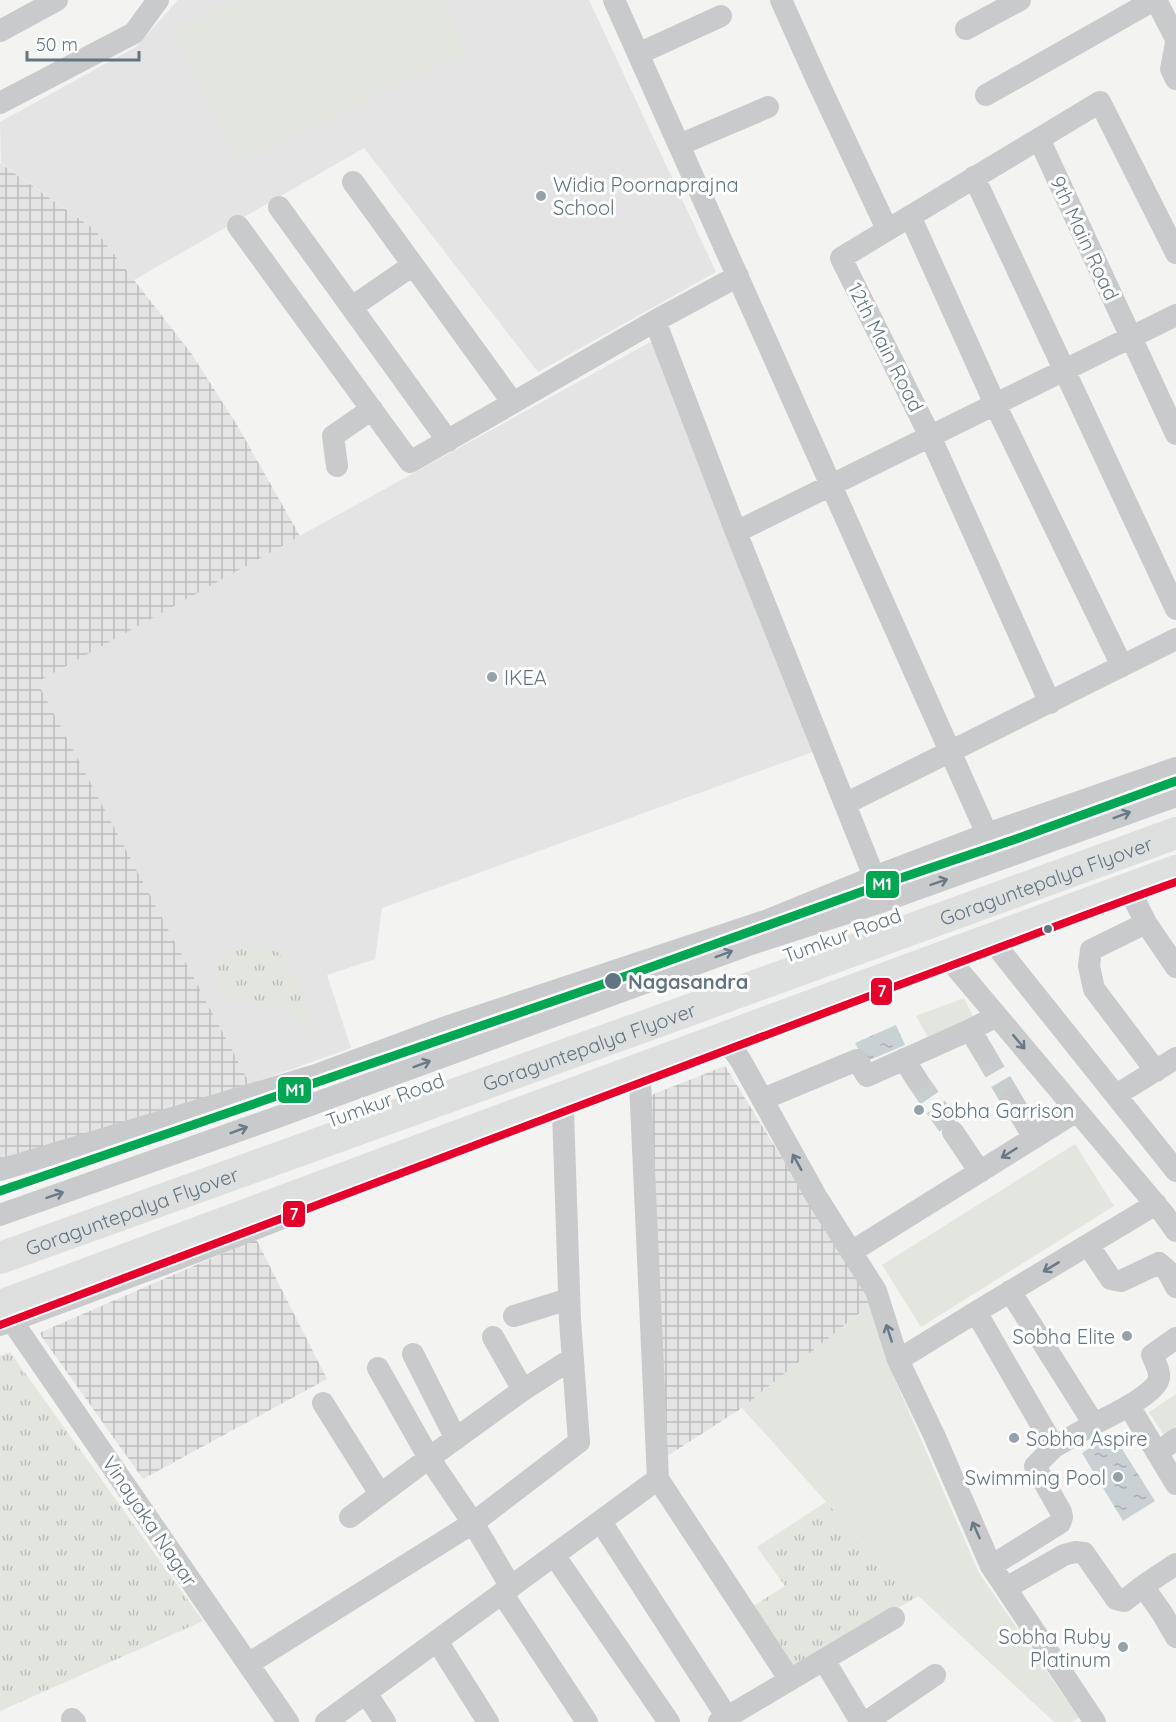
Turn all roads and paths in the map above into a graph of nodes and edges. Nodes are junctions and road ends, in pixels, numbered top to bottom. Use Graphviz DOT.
graph roads {
  1 [pos="57,0"];
  2 [pos="158,0"];
  3 [pos="614,0"];
  4 [pos="781,0"];
  5 [pos="1020,0"];
  6 [pos="1155,0"];
  7 [pos="721,16"];
  8 [pos="966,29"];
  9 [pos="0,31"];
  10 [pos="1176,41"];
  11 [pos="638,54"];
  12 [pos="1176,79"];
  13 [pos="986,94"];
  14 [pos="0,103"];
  15 [pos="768,107"];
  16 [pos="1039,139"];
  17 [pos="679,145"];
  18 [pos="974,177"];
  19 [pos="353,182"];
  20 [pos="279,207"];
  21 [pos="910,216"];
  22 [pos="238,226"];
  23 [pos="887,230"];
  24 [pos="1176,253"];
  25 [pos="413,265"];
  26 [pos="738,276"];
  27 [pos="352,307"];
  28 [pos="1176,315"];
  29 [pos="655,321"];
  30 [pos="1130,338"];
  31 [pos="1064,370"];
  32 [pos="513,403"];
  33 [pos="995,404"];
  34 [pos="372,409"];
  35 [pos="1176,434"];
  36 [pos="930,436"];
  37 [pos="448,441"];
  38 [pos="337,466"];
  39 [pos="831,485"];
  40 [pos="736,532"];
  41 [pos="1176,609"];
  42 [pos="1176,639"];
  43 [pos="1122,666"];
  44 [pos="1050,703"];
  45 [pos="950,751"];
  46 [pos="1176,768"];
  47 [pos="1176,796"];
  48 [pos="845,804"];
  49 [pos="1176,813"];
  50 [pos="1176,833"];
  51 [pos="987,834"];
  52 [pos="1176,853"];
  53 [pos="1176,871"];
  54 [pos="874,877"];
  55 [pos="1176,882"];
  56 [pos="1133,897"];
  57 [pos="884,901"];
  58 [pos="1146,923"];
  59 [pos="998,948"];
  60 [pos="954,965"];
  61 [pos="1176,967"];
  62 [pos="997,1016"];
  63 [pos="970,1030"];
  64 [pos="732,1048"];
  65 [pos="984,1053"];
  66 [pos="1176,1058"];
  67 [pos="904,1059"];
  68 [pos="1156,1071"];
  69 [pos="917,1080"];
  70 [pos="640,1082"];
  71 [pos="1116,1095"];
  72 [pos="763,1099"];
  73 [pos="1011,1099"];
  74 [pos="563,1111"];
  75 [pos="1077,1111"];
  76 [pos="953,1132"];
  77 [pos="1034,1138"];
  78 [pos="0,1170"];
  79 [pos="1176,1171"];
  80 [pos="980,1172"];
  81 [pos="1156,1204"];
  82 [pos="0,1215"];
  83 [pos="1176,1231"];
  84 [pos="0,1238"];
  85 [pos="1088,1245"];
  86 [pos="851,1252"];
  87 [pos="0,1258"];
  88 [pos="0,1278"];
  89 [pos="1176,1287"];
  90 [pos="1011,1291"];
  91 [pos="569,1299"];
  92 [pos="976,1312"];
  93 [pos="514,1316"];
  94 [pos="4,1317"];
  95 [pos="493,1337"];
  96 [pos="1176,1338"];
  97 [pos="413,1354"];
  98 [pos="573,1358"];
  99 [pos="898,1360"];
  100 [pos="378,1368"];
  101 [pos="1167,1374"];
  102 [pos="523,1390"];
  103 [pos="323,1403"];
  104 [pos="1129,1406"];
  105 [pos="1094,1424"];
  106 [pos="456,1439"];
  107 [pos="1176,1439"];
  108 [pos="1054,1447"];
  109 [pos="1157,1453"];
  110 [pos="429,1458"];
  111 [pos="658,1479"];
  112 [pos="1176,1484"];
  113 [pos="380,1494"];
  114 [pos="350,1517"];
  115 [pos="601,1522"];
  116 [pos="473,1523"];
  117 [pos="554,1555"];
  118 [pos="1176,1564"];
  119 [pos="991,1566"];
  120 [pos="1143,1586"];
  121 [pos="1006,1588"];
  122 [pos="507,1590"];
  123 [pos="894,1618"];
  124 [pos="1176,1637"];
  125 [pos="437,1641"];
  126 [pos="824,1660"];
  127 [pos="248,1664"];
  128 [pos="935,1675"];
  129 [pos="790,1680"];
  130 [pos="366,1693"];
  131 [pos="723,1719"];
  132 [pos="288,1722"];
  133 [pos="326,1722"];
  134 [pos="385,1722"];
  135 [pos="488,1722"];
  136 [pos="587,1722"];
  137 [pos="669,1722"];
  138 [pos="861,1722"];
  139 [pos="866,1722"];
  140 [pos="1095,1722"];
  1 -- 9 [label="street"];
  2 -- 14 [label="street"];
  3 -- 11 [label="street"];
  4 -- 23 [label="street"];
  5 -- 8 [label="street"];
  6 -- 10 [label="street"];
  6 -- 13 [label="street"];
  7 -- 11 [label="street"];
  10 -- 12 [label="street"];
  11 -- 17 [label="street"];
  15 -- 17 [label="street"];
  16 -- 18 [label="street"];
  16 -- 24 [label="street"];
  16 -- 30 [label="street, 9th Main Road"];
  17 -- 26 [label="street"];
  18 -- 21 [label="street"];
  18 -- 31 [label="street"];
  19 -- 25 [label="street"];
  20 -- 27 [label="street"];
  21 -- 23 [label="street"];
  21 -- 33 [label="street"];
  22 -- 34 [label="street"];
  23 -- 36 [label="street, 12th Main Road"];
  25 -- 27 [label="street"];
  25 -- 32 [label="street"];
  26 -- 29 [label="street"];
  26 -- 39 [label="street"];
  27 -- 37 [label="street"];
  28 -- 30 [label="street"];
  29 -- 32 [label="street"];
  29 -- 40 [label="street"];
  30 -- 31 [label="street"];
  30 -- 35 [label="street, 9th Main Road"];
  31 -- 33 [label="street"];
  31 -- 41 [label="street"];
  32 -- 37 [label="street"];
  33 -- 36 [label="street"];
  33 -- 43 [label="street"];
  34 -- 37 [label="street"];
  34 -- 38 [label="street"];
  36 -- 39 [label="street"];
  36 -- 44 [label="street, 12th Main Road"];
  39 -- 40 [label="street"];
  39 -- 45 [label="street"];
  40 -- 48 [label="street"];
  42 -- 43 [label="street"];
  43 -- 44 [label="street"];
  44 -- 45 [label="street"];
  45 -- 48 [label="street"];
  45 -- 51 [label="street"];
  46 -- 51 [label="street"];
  57 -- 47 [label="street, one-way"];
  48 -- 54 [label="street"];
  49 -- 84 [label="highway, Tumkur Road"];
  50 -- 87 [label="highway, Goraguntepalya Flyover"];
  51 -- 54 [label="street"];
  52 -- 88 [label="highway, Goraguntepalya Flyover"];
  53 -- 94 [label="highway"];
  54 -- 57 [label="street"];
  54 -- 78 [label="street"];
  55 -- 56 [label="street"];
  56 -- 58 [label="street"];
  56 -- 59 [label="street"];
  82 -- 57 [label="street, one-way"];
  58 -- 61 [label="street"];
  58 -- 68 [label="street"];
  59 -- 60 [label="street"];
  59 -- 71 [label="street"];
  60 -- 62 [label="street"];
  60 -- 64 [label="street"];
  62 -- 63 [label="street"];
  62 -- 75 [label="street, one-way"];
  63 -- 65 [label="street"];
  63 -- 67 [label="street"];
  64 -- 70 [label="street"];
  64 -- 72 [label="street"];
  66 -- 68 [label="street"];
  67 -- 69 [label="street"];
  67 -- 72 [label="street"];
  68 -- 71 [label="street"];
  70 -- 74 [label="street"];
  70 -- 111 [label="street"];
  71 -- 79 [label="street"];
  86 -- 72 [label="street, one-way"];
  73 -- 77 [label="street"];
  74 -- 91 [label="street"];
  74 -- 94 [label="street"];
  75 -- 77 [label="street"];
  75 -- 81 [label="street"];
  76 -- 80 [label="street"];
  77 -- 80 [label="street, one-way"];
  80 -- 86 [label="street"];
  81 -- 83 [label="street"];
  81 -- 85 [label="street"];
  85 -- 89 [label="street"];
  85 -- 90 [label="street, one-way"];
  99 -- 86 [label="street, one-way"];
  90 -- 92 [label="street"];
  90 -- 105 [label="street"];
  91 -- 93 [label="street"];
  91 -- 98 [label="street"];
  92 -- 99 [label="street"];
  92 -- 108 [label="street"];
  94 -- 127 [label="street, Vinayaka Nagar"];
  95 -- 102 [label="street"];
  96 -- 101 [label="street"];
  97 -- 106 [label="street"];
  98 -- 102 [label="street"];
  98 -- 116 [label="street"];
  119 -- 99 [label="street, one-way"];
  100 -- 110 [label="street"];
  101 -- 104 [label="street"];
  102 -- 106 [label="street"];
  103 -- 113 [label="street"];
  104 -- 105 [label="street"];
  104 -- 109 [label="street"];
  105 -- 108 [label="street"];
  106 -- 110 [label="street"];
  107 -- 109 [label="street"];
  108 -- 119 [label="street"];
  109 -- 112 [label="street"];
  110 -- 113 [label="street"];
  110 -- 116 [label="street"];
  111 -- 115 [label="street"];
  111 -- 129 [label="street"];
  113 -- 114 [label="street"];
  115 -- 117 [label="street"];
  115 -- 131 [label="street"];
  116 -- 122 [label="street"];
  116 -- 127 [label="street"];
  117 -- 122 [label="street"];
  117 -- 137 [label="street"];
  118 -- 120 [label="street"];
  119 -- 121 [label="street"];
  120 -- 121 [label="street"];
  120 -- 124 [label="street"];
  121 -- 140 [label="street"];
  122 -- 125 [label="street"];
  122 -- 136 [label="street"];
  123 -- 126 [label="street"];
  125 -- 130 [label="street"];
  125 -- 135 [label="street"];
  126 -- 129 [label="street"];
  126 -- 138 [label="street"];
  127 -- 132 [label="street, Vinayaka Nagar"];
  128 -- 139 [label="street"];
  129 -- 131 [label="street"];
  130 -- 133 [label="street"];
  130 -- 134 [label="street"];
}
